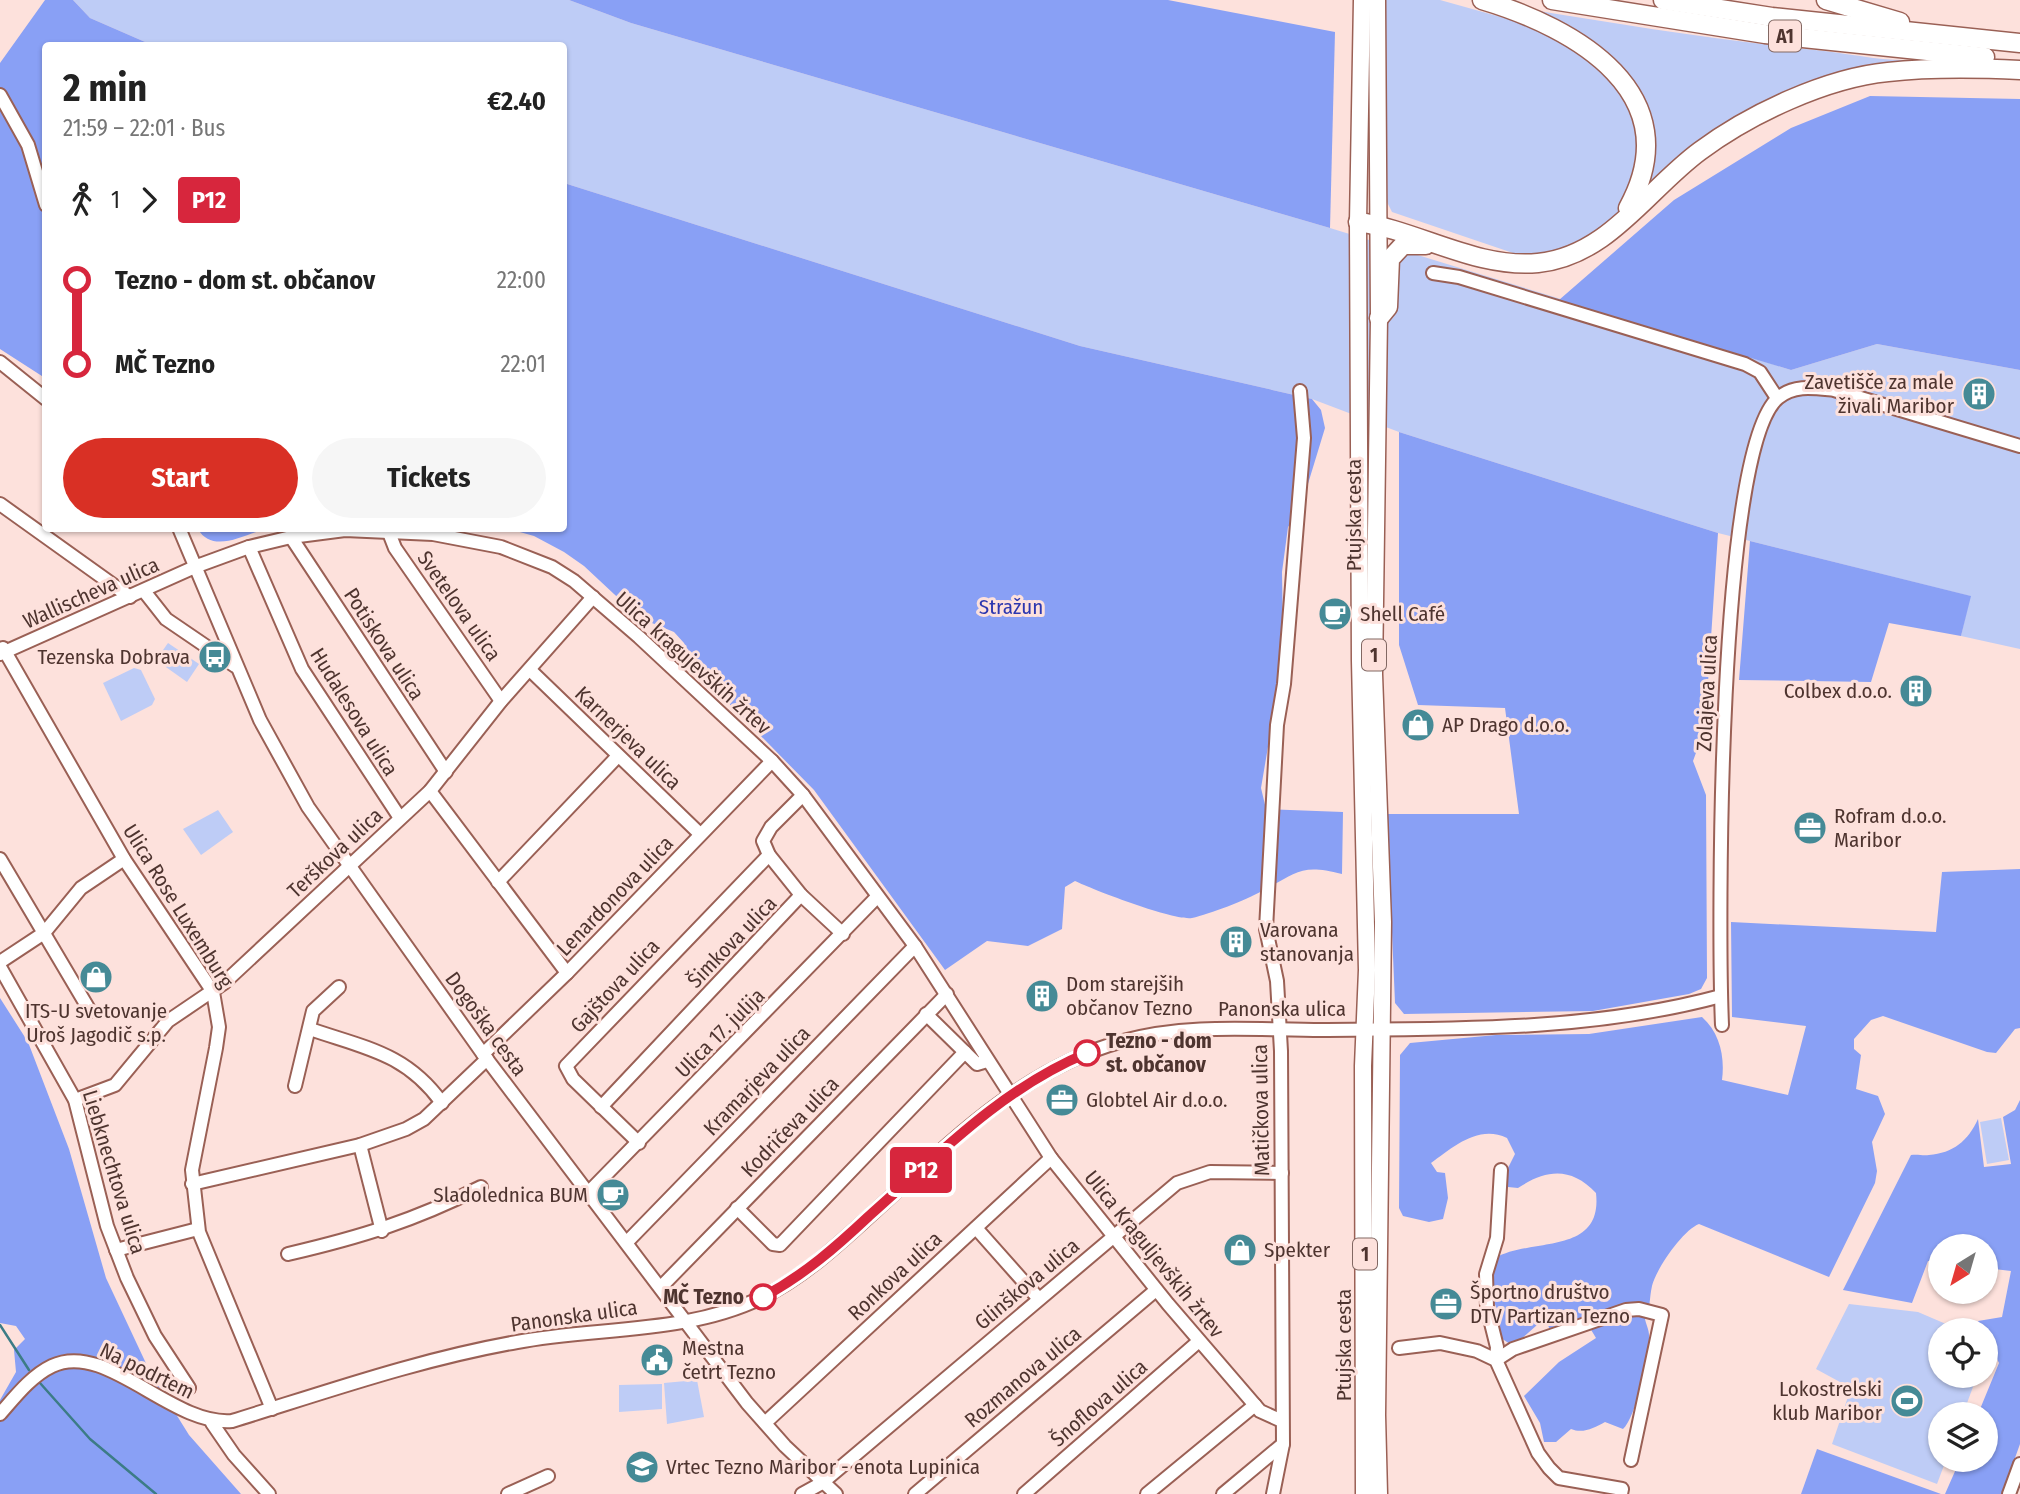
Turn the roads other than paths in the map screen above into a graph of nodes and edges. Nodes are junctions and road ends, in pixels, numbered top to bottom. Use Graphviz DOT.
graph roads {
  1 [pos="1362,0"];
  2 [pos="1377,0"];
  3 [pos="1482,0"];
  4 [pos="1552,0"];
  5 [pos="1663,0"];
  6 [pos="1825,0"];
  7 [pos="1946,37"];
  8 [pos="2020,43"];
  9 [pos="2020,60"];
  10 [pos="2020,69"];
  11 [pos="0,95"];
  12 [pos="42,192"];
  13 [pos="1358,222"];
  14 [pos="1618,224"];
  15 [pos="1378,225"];
  16 [pos="1447,247"];
  17 [pos="1433,273"];
  18 [pos="1379,318"];
  19 [pos="0,362"];
  20 [pos="1300,391"];
  21 [pos="42,396"];
  22 [pos="1777,398"];
  23 [pos="2020,446"];
  24 [pos="0,504"];
  25 [pos="181,532"];
  26 [pos="330,532"];
  27 [pos="389,532"];
  28 [pos="422,532"];
  29 [pos="291,537"];
  30 [pos="249,547"];
  31 [pos="197,566"];
  32 [pos="144,591"];
  33 [pos="130,597"];
  34 [pos="593,597"];
  35 [pos="2,650"];
  36 [pos="235,666"];
  37 [pos="530,670"];
  38 [pos="501,701"];
  39 [pos="618,757"];
  40 [pos="772,761"];
  41 [pos="446,772"];
  42 [pos="430,791"];
  43 [pos="803,795"];
  44 [pos="400,818"];
  45 [pos="700,834"];
  46 [pos="769,855"];
  47 [pos="0,859"];
  48 [pos="124,859"];
  49 [pos="350,867"];
  50 [pos="498,882"];
  51 [pos="801,895"];
  52 [pos="877,897"];
  53 [pos="44,933"];
  54 [pos="843,934"];
  55 [pos="915,946"];
  56 [pos="0,964"];
  57 [pos="567,974"];
  58 [pos="340,987"];
  59 [pos="213,992"];
  60 [pos="947,994"];
  61 [pos="1721,996"];
  62 [pos="90,1011"];
  63 [pos="926,1014"];
  64 [pos="1722,1025"];
  65 [pos="310,1028"];
  66 [pos="1279,1029"];
  67 [pos="1364,1029"];
  68 [pos="1382,1030"];
  69 [pos="965,1052"];
  70 [pos="485,1057"];
  71 [pos="988,1061"];
  72 [pos="295,1086"];
  73 [pos="1009,1096"];
  74 [pos="75,1100"];
  75 [pos="442,1103"];
  76 [pos="601,1107"];
  77 [pos="639,1143"];
  78 [pos="360,1145"];
  79 [pos="1051,1158"];
  80 [pos="1501,1170"];
  81 [pos="1282,1173"];
  82 [pos="192,1184"];
  83 [pos="481,1187"];
  84 [pos="588,1193"];
  85 [pos="737,1208"];
  86 [pos="975,1228"];
  87 [pos="198,1229"];
  88 [pos="382,1231"];
  89 [pos="1113,1237"];
  90 [pos="627,1242"];
  91 [pos="116,1250"];
  92 [pos="288,1254"];
  93 [pos="661,1287"];
  94 [pos="1156,1290"];
  95 [pos="1039,1299"];
  96 [pos="686,1321"];
  97 [pos="1199,1341"];
  98 [pos="1399,1348"];
  99 [pos="1496,1360"];
  100 [pos="189,1388"];
  101 [pos="1255,1405"];
  102 [pos="272,1409"];
  103 [pos="0,1414"];
  104 [pos="1283,1421"];
  105 [pos="212,1423"];
  106 [pos="765,1423"];
  107 [pos="1283,1444"];
  108 [pos="1631,1460"];
  109 [pos="2020,1465"];
  110 [pos="548,1476"];
  111 [pos="822,1483"];
  112 [pos="269,1494"];
  113 [pos="508,1494"];
  114 [pos="802,1494"];
  115 [pos="836,1494"];
  116 [pos="915,1494"];
  117 [pos="1024,1494"];
  118 [pos="1147,1494"];
  119 [pos="1223,1494"];
  120 [pos="1273,1494"];
  121 [pos="1364,1494"];
  122 [pos="1379,1494"];
  123 [pos="1621,1494"];
  124 [pos="2010,1494"];
  1 -- 13 [label="main road, Ptujska cesta / 1"];
  2 -- 15 [label="main road, Ptujska cesta / 1"];
  3 -- 14 [label="highway"];
  4 -- 9 [label="highway, A1"];
  5 -- 7 [label="highway, A1"];
  6 -- 7 [label="highway"];
  7 -- 8 [label="highway, A1"];
  10 -- 14 [label="highway"];
  11 -- 12 [label="street"];
  13 -- 15 [label="highway"];
  13 -- 67 [label="main road, Ptujska cesta / 1"];
  14 -- 16 [label="highway"];
  15 -- 16 [label="highway"];
  15 -- 18 [label="main road, Ptujska cesta / 1"];
  16 -- 18 [label="highway"];
  17 -- 22 [label="street"];
  18 -- 68 [label="main road, Ptujska cesta / 1"];
  19 -- 21 [label="street"];
  20 -- 66 [label="street, Matičkova ulica"];
  22 -- 23 [label="street"];
  22 -- 61 [label="street, Zolajeva ulica"];
  24 -- 33 [label="street"];
  25 -- 31 [label="street, Dogoška cesta"];
  26 -- 29 [label="street, Ulica kragujevških žrtev"];
  27 -- 38 [label="street, Svetelova ulica"];
  28 -- 34 [label="street, Ulica kragujevških žrtev"];
  29 -- 30 [label="street, Ulica kragujevških žrtev"];
  29 -- 41 [label="street, Potiskova ulica"];
  30 -- 31 [label="street, Ulica kragujevških žrtev"];
  30 -- 44 [label="street, Hudalesova ulica"];
  31 -- 32 [label="street, Wallischeva ulica"];
  31 -- 36 [label="street, Dogoška cesta"];
  32 -- 33 [label="street, Wallischeva ulica"];
  32 -- 36 [label="street"];
  33 -- 35 [label="street, Wallischeva ulica"];
  34 -- 37 [label="street, Terškova ulica"];
  34 -- 40 [label="street, Ulica kragujevških žrtev"];
  35 -- 48 [label="street, Ulica Rose Luxemburg"];
  36 -- 49 [label="street, Dogoška cesta"];
  37 -- 38 [label="street, Terškova ulica"];
  37 -- 39 [label="street, Karnerjeva ulica"];
  38 -- 41 [label="street, Terškova ulica"];
  39 -- 45 [label="street, Karnerjeva ulica"];
  39 -- 50 [label="street"];
  40 -- 43 [label="street, Ulica kragujevških žrtev"];
  40 -- 45 [label="street, Lenardonova ulica"];
  41 -- 42 [label="street, Terškova ulica"];
  42 -- 44 [label="street, Terškova ulica"];
  42 -- 50 [label="street"];
  43 -- 46 [label="street"];
  43 -- 52 [label="street, Ulica kragujevških žrtev"];
  44 -- 49 [label="street, Terškova ulica"];
  45 -- 57 [label="street, Lenardonova ulica"];
  46 -- 51 [label="street, Šimkova ulica"];
  46 -- 76 [label="street, Gajštova ulica"];
  47 -- 53 [label="street"];
  48 -- 53 [label="street"];
  48 -- 59 [label="street, Ulica Rose Luxemburg"];
  49 -- 59 [label="street, Terškova ulica"];
  49 -- 70 [label="street, Dogoška cesta"];
  50 -- 57 [label="street"];
  51 -- 54 [label="street"];
  51 -- 76 [label="street, Šimkova ulica"];
  52 -- 54 [label="street, Ulica 17. julija"];
  52 -- 55 [label="street, Ulica kragujevških žrtev"];
  53 -- 56 [label="street"];
  53 -- 62 [label="street"];
  54 -- 77 [label="street, Ulica 17. julija"];
  55 -- 60 [label="street, Ulica kragujevških žrtev"];
  55 -- 90 [label="street, Kramarjeva ulica"];
  56 -- 74 [label="street, Liebknechtova ulica"];
  57 -- 70 [label="street, Lenardonova ulica"];
  58 -- 65 [label="street"];
  59 -- 74 [label="street, Terškova ulica"];
  59 -- 82 [label="street, Ulica Rose Luxemburg"];
  60 -- 63 [label="street, Kodričeva ulica"];
  60 -- 71 [label="street, Ulica kragujevških žrtev"];
  61 -- 64 [label="street, Zolajeva ulica"];
  61 -- 68 [label="street"];
  63 -- 69 [label="street"];
  63 -- 85 [label="street, Kodričeva ulica"];
  65 -- 72 [label="street"];
  65 -- 75 [label="street"];
  66 -- 67 [label="street, Panonska ulica"];
  66 -- 73 [label="street, Panonska ulica"];
  66 -- 81 [label="street, Matičkova ulica"];
  67 -- 68 [label="street"];
  67 -- 121 [label="main road, Ptujska cesta / 1"];
  68 -- 122 [label="main road, Ptujska cesta / 1"];
  69 -- 71 [label="street"];
  69 -- 85 [label="street"];
  70 -- 75 [label="street, Lenardonova ulica"];
  70 -- 84 [label="street, Dogoška cesta"];
  71 -- 73 [label="street, Ulica kragujevških žrtev"];
  73 -- 79 [label="street, Ulica Kraguljevških žrtev"];
  73 -- 96 [label="street, Panonska ulica"];
  74 -- 91 [label="street, Liebknechtova ulica"];
  75 -- 78 [label="street, Lenardonova ulica"];
  76 -- 77 [label="street, Gajštova ulica"];
  77 -- 84 [label="street, Ulica 17. julija"];
  78 -- 82 [label="street, Lenardonova ulica"];
  78 -- 88 [label="street"];
  79 -- 86 [label="street, Ronkova ulica"];
  79 -- 89 [label="street, Ulica Kraguljevških žrtev"];
  80 -- 99 [label="street"];
  81 -- 89 [label="street, Glinškova ulica"];
  81 -- 104 [label="street, Matičkova ulica"];
  82 -- 87 [label="street, Ulica Rose Luxemburg"];
  83 -- 88 [label="street"];
  84 -- 90 [label="street, Dogoška cesta"];
  85 -- 93 [label="street, Kodričeva ulica"];
  86 -- 95 [label="street"];
  86 -- 106 [label="street, Ronkova ulica"];
  87 -- 91 [label="street"];
  87 -- 102 [label="street, Ulica Rose Luxemburg"];
  88 -- 92 [label="street"];
  89 -- 94 [label="street, Ulica Kraguljevških žrtev"];
  89 -- 95 [label="street, Glinškova ulica"];
  90 -- 93 [label="street, Dogoška cesta"];
  91 -- 100 [label="street, Liebknechtova ulica"];
  93 -- 96 [label="street, Dogoška cesta"];
  94 -- 97 [label="street, Ulica Kraguljevških žrtev"];
  94 -- 116 [label="street, Rozmanova ulica"];
  95 -- 111 [label="street, Glinškova ulica"];
  96 -- 102 [label="street, Panonska ulica"];
  96 -- 106 [label="street, Dogoška cesta"];
  97 -- 101 [label="street, Ulica Kraguljevških žrtev"];
  97 -- 117 [label="street, Šnoflova ulica"];
  98 -- 99 [label="street"];
  99 -- 108 [label="street"];
  99 -- 123 [label="street"];
  101 -- 104 [label="street, Ulica Kraguljevških žrtev"];
  101 -- 118 [label="street"];
  102 -- 105 [label="street, Panonska ulica"];
  103 -- 105 [label="street, Na podrtem"];
  104 -- 107 [label="street, Matičkova ulica"];
  105 -- 112 [label="street"];
  106 -- 111 [label="street, Dogoška cesta"];
  107 -- 119 [label="street"];
  107 -- 120 [label="street, Matičkova ulica"];
  109 -- 124 [label="street"];
  110 -- 113 [label="street"];
  111 -- 114 [label="street, Glinškova ulica"];
  111 -- 115 [label="street, Dogoška cesta"];
}
